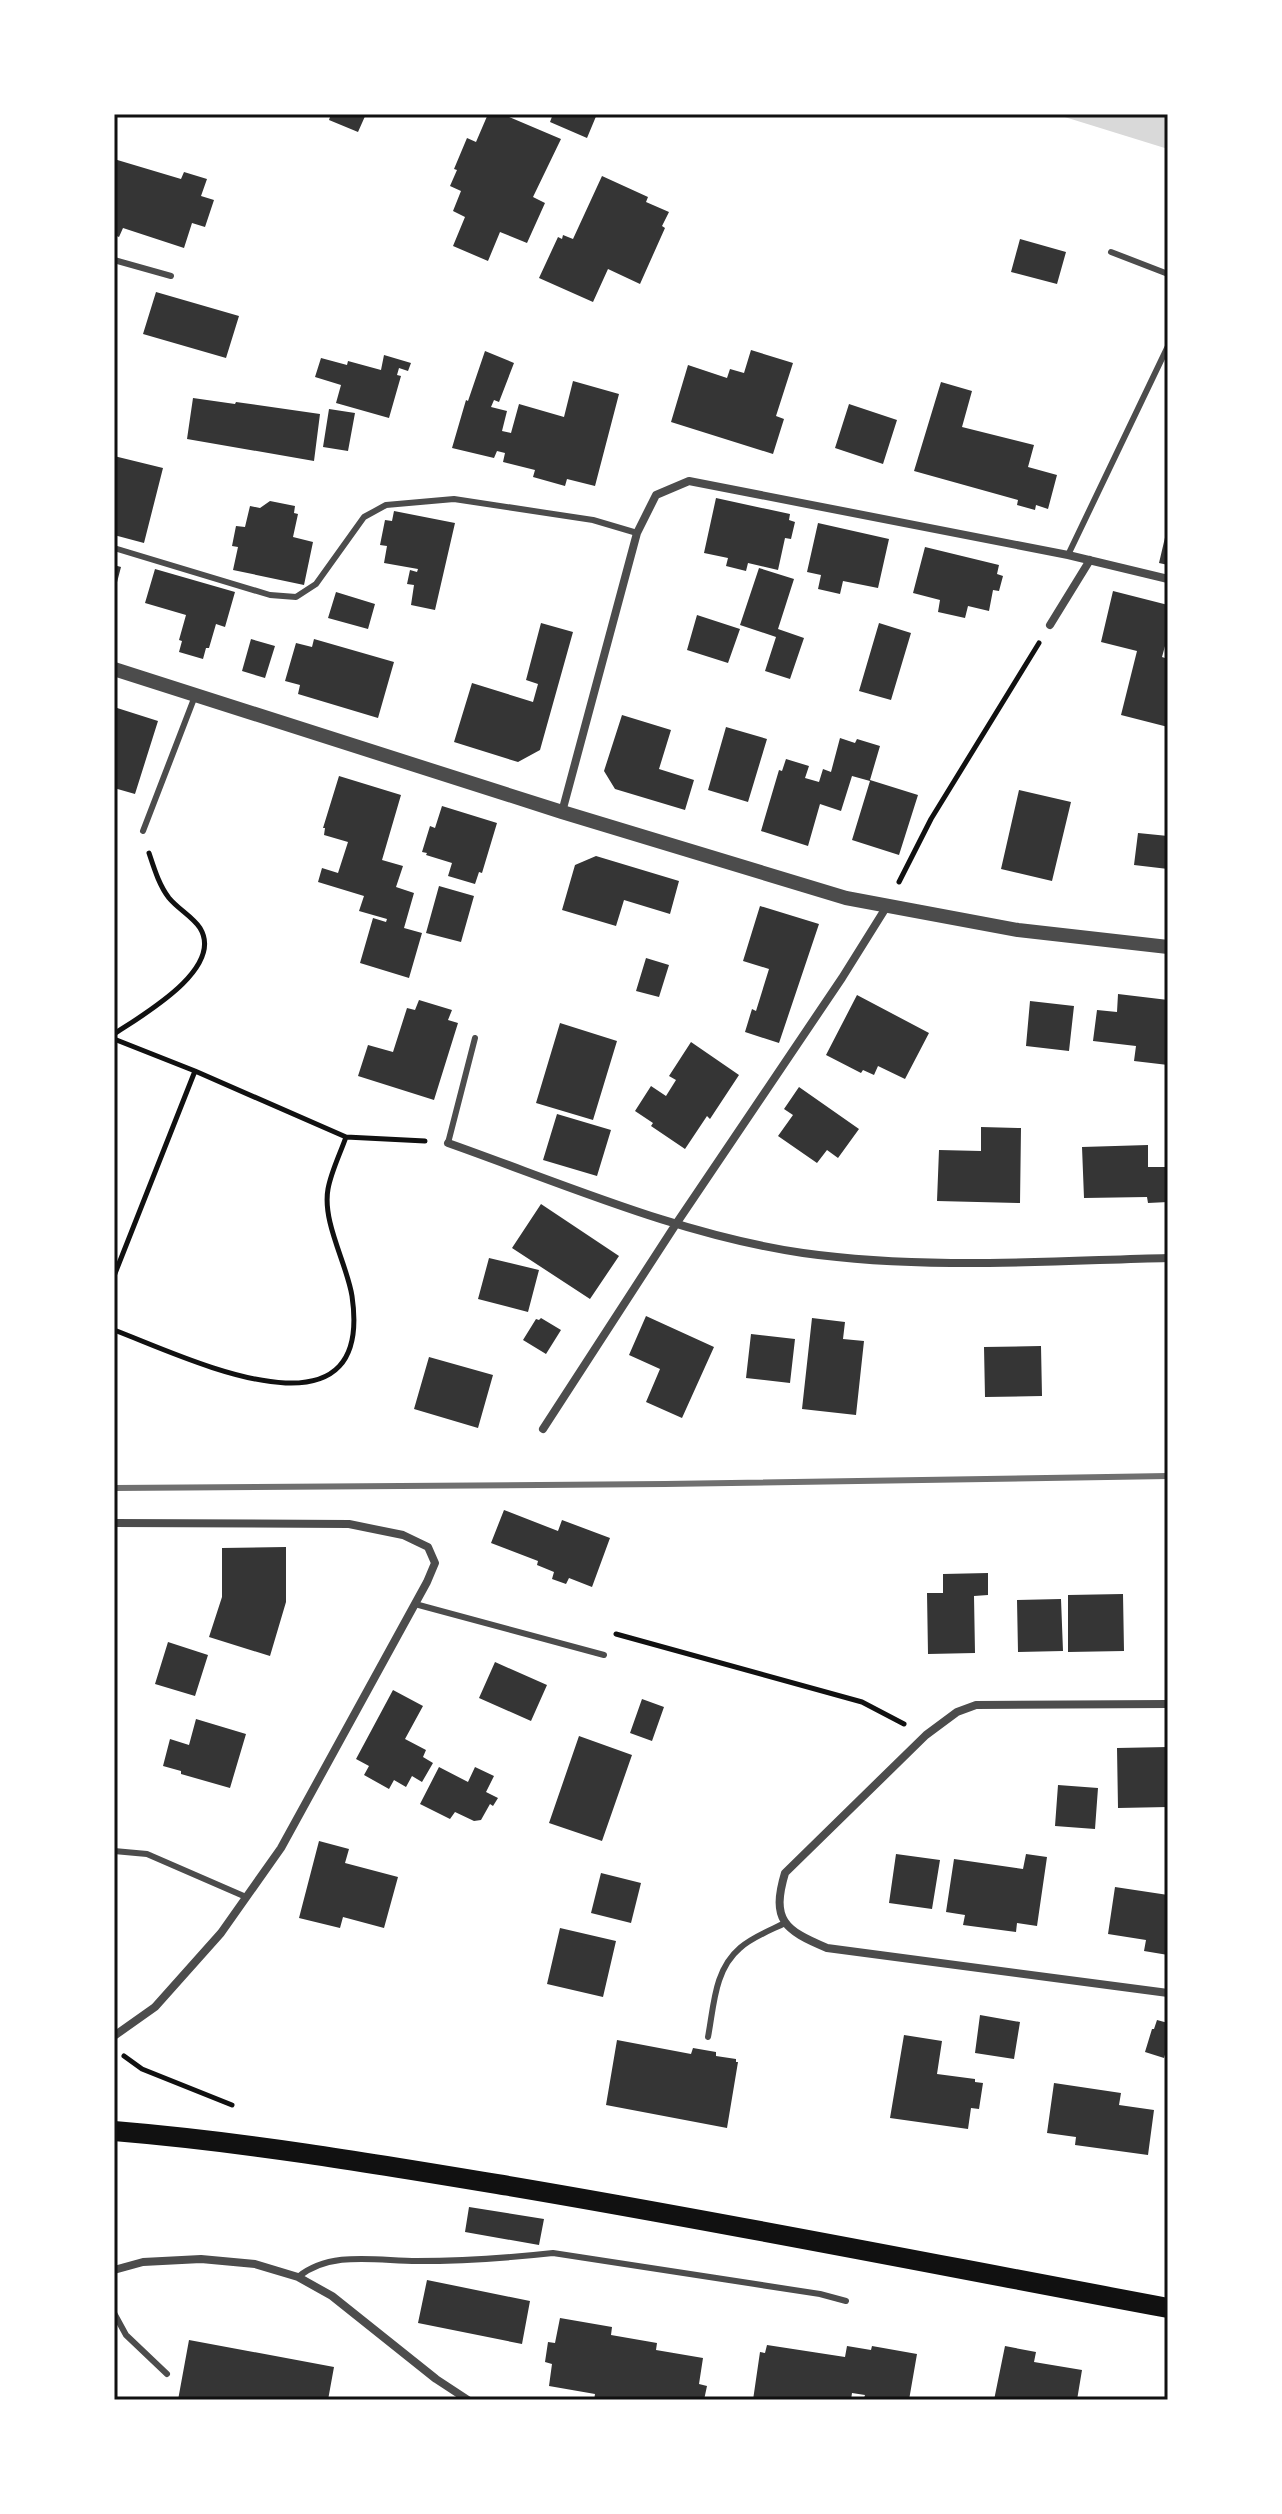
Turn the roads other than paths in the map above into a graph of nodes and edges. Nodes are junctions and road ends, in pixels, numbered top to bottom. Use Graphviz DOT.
graph roads {
  1 [pos="1111,252"];
  2 [pos="114,260"];
  3 [pos="1168,274"];
  4 [pos="171,276"];
  5 [pos="1168,346"];
  6 [pos="637,533"];
  7 [pos="114,548"];
  8 [pos="1068,555"];
  9 [pos="1090,560"];
  10 [pos="1168,579"];
  11 [pos="1050,625"];
  12 [pos="114,669"];
  13 [pos="195,696"];
  14 [pos="562,812"];
  15 [pos="143,831"];
  16 [pos="887,906"];
  17 [pos="1168,947"];
  18 [pos="475,1038"];
  19 [pos="448,1143"];
  20 [pos="676,1224"];
  21 [pos="1168,1258"];
  22 [pos="543,1429"];
  23 [pos="114,1523"];
  24 [pos="415,1604"];
  25 [pos="604,1655"];
  26 [pos="1168,1704"];
  27 [pos="114,1851"];
  28 [pos="246,1897"];
  29 [pos="785,1923"];
  30 [pos="1168,1993"];
  31 [pos="114,2036"];
  32 [pos="708,2037"];
  33 [pos="114,2131"];
  34 [pos="114,2270"];
  35 [pos="298,2277"];
  36 [pos="846,2301"];
  37 [pos="1168,2308"];
  38 [pos="114,2313"];
  39 [pos="167,2374"];
  40 [pos="468,2400"];
  1 -- 3 [label="lane"];
  2 -- 4 [label="lane"];
  5 -- 8 [label="lane"];
  6 -- 7 [label="lane"];
  6 -- 8 [label="street"];
  6 -- 14 [label="street"];
  8 -- 9 [label="street"];
  9 -- 10 [label="street"];
  9 -- 11 [label="street"];
  12 -- 13 [label="street"];
  13 -- 14 [label="street"];
  13 -- 15 [label="lane"];
  14 -- 16 [label="street"];
  16 -- 17 [label="street"];
  16 -- 20 [label="street"];
  18 -- 19 [label="lane"];
  19 -- 20 [label="street"];
  20 -- 21 [label="street"];
  20 -- 22 [label="street"];
  23 -- 24 [label="street"];
  24 -- 25 [label="lane"];
  24 -- 28 [label="street"];
  26 -- 29 [label="street"];
  27 -- 28 [label="lane"];
  28 -- 31 [label="street"];
  29 -- 30 [label="street"];
  29 -- 32 [label="lane"];
  33 -- 37 [label="main road"];
  34 -- 35 [label="street"];
  35 -- 36 [label="lane"];
  35 -- 40 [label="street"];
  38 -- 39 [label="lane"];
}
